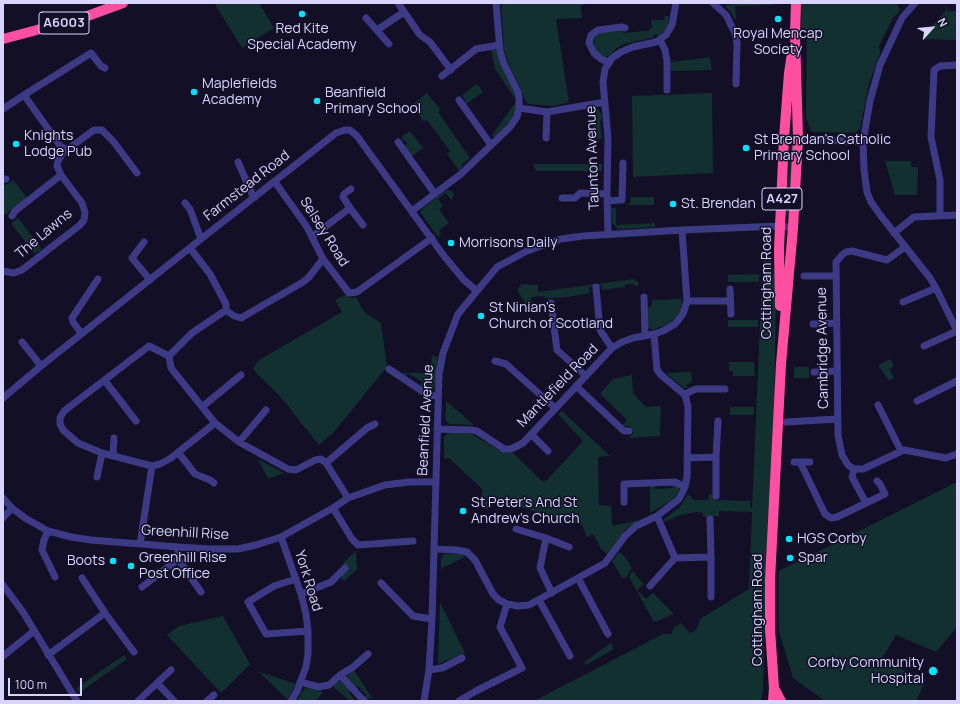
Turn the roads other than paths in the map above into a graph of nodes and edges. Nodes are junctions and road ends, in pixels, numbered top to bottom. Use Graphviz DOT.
graph roads {
  1 [pos="123,3"];
  2 [pos="398,3"];
  3 [pos="496,3"];
  4 [pos="676,3"];
  5 [pos="713,3"];
  6 [pos="796,3"];
  7 [pos="915,3"];
  8 [pos="404,12"];
  9 [pos="366,18"];
  10 [pos="625,28"];
  11 [pos="377,30"];
  12 [pos="795,35"];
  13 [pos="3,39"];
  14 [pos="660,40"];
  15 [pos="389,44"];
  16 [pos="499,46"];
  17 [pos="608,62"];
  18 [pos="957,65"];
  19 [pos="105,68"];
  20 [pos="451,70"];
  21 [pos="442,76"];
  22 [pos="736,84"];
  23 [pos="667,90"];
  24 [pos="24,94"];
  25 [pos="459,100"];
  26 [pos="605,102"];
  27 [pos="519,108"];
  28 [pos="3,109"];
  29 [pos="547,112"];
  30 [pos="546,138"];
  31 [pos="784,138"];
  32 [pos="798,138"];
  33 [pos="864,142"];
  34 [pos="401,143"];
  35 [pos="491,145"];
  36 [pos="65,149"];
  37 [pos="238,162"];
  38 [pos="623,163"];
  39 [pos="138,173"];
  40 [pos="61,175"];
  41 [pos="275,182"];
  42 [pos="351,189"];
  43 [pos="435,194"];
  44 [pos="255,197"];
  45 [pos="562,198"];
  46 [pos="607,198"];
  47 [pos="185,203"];
  48 [pos="350,208"];
  49 [pos="412,211"];
  50 [pos="957,215"];
  51 [pos="12,216"];
  52 [pos="940,216"];
  53 [pos="364,225"];
  54 [pos="781,226"];
  55 [pos="793,228"];
  56 [pos="682,230"];
  57 [pos="894,232"];
  58 [pos="608,234"];
  59 [pos="313,236"];
  60 [pos="432,238"];
  61 [pos="201,239"];
  62 [pos="144,242"];
  63 [pos="905,247"];
  64 [pos="190,248"];
  65 [pos="323,259"];
  66 [pos="3,271"];
  67 [pos="804,276"];
  68 [pos="835,276"];
  69 [pos="98,279"];
  70 [pos="150,280"];
  71 [pos="596,287"];
  72 [pos="936,288"];
  73 [pos="730,289"];
  74 [pos="477,290"];
  75 [pos="646,300"];
  76 [pos="687,301"];
  77 [pos="730,301"];
  78 [pos="903,302"];
  79 [pos="551,303"];
  80 [pos="226,310"];
  81 [pos="731,314"];
  82 [pos="836,323"];
  83 [pos="813,324"];
  84 [pos="957,331"];
  85 [pos="81,333"];
  86 [pos="654,334"];
  87 [pos="645,335"];
  88 [pos="22,342"];
  89 [pos="924,346"];
  90 [pos="612,348"];
  91 [pos="169,356"];
  92 [pos="495,361"];
  93 [pos="781,364"];
  94 [pos="40,366"];
  95 [pos="837,371"];
  96 [pos="814,372"];
  97 [pos="391,373"];
  98 [pos="241,375"];
  99 [pos="586,376"];
  100 [pos="957,380"];
  101 [pos="105,381"];
  102 [pos="576,386"];
  103 [pos="725,389"];
  104 [pos="685,395"];
  105 [pos="438,396"];
  106 [pos="3,398"];
  107 [pos="918,400"];
  108 [pos="202,407"];
  109 [pos="555,408"];
  110 [pos="266,410"];
  111 [pos="878,410"];
  112 [pos="838,419"];
  113 [pos="136,421"];
  114 [pos="718,421"];
  115 [pos="786,422"];
  116 [pos="215,423"];
  117 [pos="375,424"];
  118 [pos="437,429"];
  119 [pos="629,431"];
  120 [pos="530,434"];
  121 [pos="114,438"];
  122 [pos="239,442"];
  123 [pos="546,447"];
  124 [pos="901,451"];
  125 [pos="102,452"];
  126 [pos="178,452"];
  127 [pos="957,454"];
  128 [pos="113,455"];
  129 [pos="716,457"];
  130 [pos="688,458"];
  131 [pos="810,462"];
  132 [pos="326,463"];
  133 [pos="152,466"];
  134 [pos="854,469"];
  135 [pos="97,477"];
  136 [pos="877,481"];
  137 [pos="435,482"];
  138 [pos="214,483"];
  139 [pos="685,487"];
  140 [pos="715,493"];
  141 [pos="348,498"];
  142 [pos="3,499"];
  143 [pos="624,502"];
  144 [pos="866,503"];
  145 [pos="12,508"];
  146 [pos="333,508"];
  147 [pos="657,516"];
  148 [pos="3,518"];
  149 [pos="710,519"];
  150 [pos="48,531"];
  151 [pos="519,532"];
  152 [pos="281,537"];
  153 [pos="546,538"];
  154 [pos="408,539"];
  155 [pos="140,544"];
  156 [pos="178,547"];
  157 [pos="569,547"];
  158 [pos="435,549"];
  159 [pos="711,557"];
  160 [pos="675,558"];
  161 [pos="178,559"];
  162 [pos="345,568"];
  163 [pos="55,572"];
  164 [pos="82,578"];
  165 [pos="578,578"];
  166 [pos="296,579"];
  167 [pos="381,583"];
  168 [pos="3,586"];
  169 [pos="650,586"];
  170 [pos="142,587"];
  171 [pos="198,592"];
  172 [pos="552,593"];
  173 [pos="709,593"];
  174 [pos="301,594"];
  175 [pos="539,600"];
  176 [pos="507,604"];
  177 [pos="105,613"];
  178 [pos="432,619"];
  179 [pos="34,631"];
  180 [pos="308,631"];
  181 [pos="608,634"];
  182 [pos="131,651"];
  183 [pos="368,654"];
  184 [pos="48,655"];
  185 [pos="3,656"];
  186 [pos="570,656"];
  187 [pos="462,658"];
  188 [pos="171,670"];
  189 [pos="429,670"];
  190 [pos="340,675"];
  191 [pos="300,682"];
  192 [pos="157,683"];
  193 [pos="774,688"];
  194 [pos="214,695"];
  195 [pos="77,701"];
  196 [pos="138,701"];
  197 [pos="174,701"];
  198 [pos="207,701"];
  199 [pos="291,701"];
  200 [pos="367,701"];
  201 [pos="424,701"];
  202 [pos="459,701"];
  203 [pos="773,701"];
  204 [pos="781,701"];
  1 -- 13 [label="highway, A6003"];
  2 -- 8 [label="street"];
  3 -- 16 [label="street"];
  4 -- 14 [label="street"];
  5 -- 22 [label="street"];
  6 -- 12 [label="highway, Cottingham Road / A427"];
  7 -- 33 [label="street"];
  8 -- 11 [label="street"];
  8 -- 20 [label="street"];
  9 -- 11 [label="street"];
  10 -- 17 [label="street"];
  11 -- 15 [label="street"];
  12 -- 31 [label="highway, Cottingham Road / A427"];
  12 -- 32 [label="highway, Cottingham Road / A427"];
  14 -- 17 [label="street"];
  14 -- 23 [label="street"];
  16 -- 20 [label="street"];
  16 -- 27 [label="street"];
  17 -- 26 [label="street, Taunton Avenue"];
  18 -- 52 [label="street"];
  19 -- 24 [label="street"];
  20 -- 21 [label="street"];
  24 -- 28 [label="street"];
  24 -- 36 [label="street"];
  25 -- 35 [label="street"];
  26 -- 29 [label="street"];
  26 -- 46 [label="street, Taunton Avenue"];
  27 -- 29 [label="street"];
  27 -- 35 [label="street"];
  29 -- 30 [label="street"];
  31 -- 32 [label="street"];
  31 -- 54 [label="highway, Cottingham Road / A427"];
  32 -- 33 [label="street"];
  32 -- 55 [label="highway, Cottingham Road / A427"];
  33 -- 57 [label="street"];
  34 -- 43 [label="street"];
  35 -- 43 [label="street"];
  36 -- 39 [label="street"];
  36 -- 40 [label="street"];
  37 -- 44 [label="street"];
  38 -- 46 [label="street"];
  40 -- 51 [label="street"];
  40 -- 66 [label="street, The Lawns"];
  41 -- 44 [label="street, Farmstead Road"];
  41 -- 49 [label="street, Farmstead Road"];
  41 -- 59 [label="street, Selsey Road"];
  42 -- 48 [label="street"];
  43 -- 49 [label="street"];
  44 -- 61 [label="street, Farmstead Road"];
  45 -- 46 [label="street"];
  46 -- 58 [label="street, Taunton Avenue"];
  47 -- 61 [label="street"];
  48 -- 53 [label="street"];
  48 -- 59 [label="street"];
  49 -- 60 [label="street, Farmstead Road"];
  50 -- 52 [label="street"];
  52 -- 57 [label="street"];
  54 -- 55 [label="street, Beanfield Avenue"];
  54 -- 56 [label="street, Beanfield Avenue"];
  54 -- 93 [label="highway, Cottingham Road / A427"];
  55 -- 93 [label="highway, Cottingham Road / A427"];
  56 -- 58 [label="street, Beanfield Avenue"];
  56 -- 76 [label="street, Mantlefield Road"];
  57 -- 63 [label="street"];
  58 -- 74 [label="street, Beanfield Avenue"];
  59 -- 65 [label="street, Selsey Road"];
  60 -- 65 [label="street, Selsey Road"];
  60 -- 74 [label="street, Farmstead Road"];
  61 -- 64 [label="street, Farmstead Road"];
  62 -- 70 [label="street"];
  63 -- 68 [label="street, Cambridge Avenue"];
  63 -- 72 [label="street"];
  64 -- 70 [label="street, Farmstead Road"];
  64 -- 80 [label="street"];
  65 -- 80 [label="street"];
  67 -- 68 [label="street"];
  68 -- 82 [label="street, Cambridge Avenue"];
  69 -- 85 [label="street"];
  70 -- 85 [label="street, Farmstead Road"];
  71 -- 90 [label="street"];
  72 -- 78 [label="street"];
  72 -- 84 [label="street"];
  73 -- 77 [label="street"];
  74 -- 105 [label="street, Beanfield Avenue"];
  75 -- 87 [label="street"];
  76 -- 77 [label="street"];
  76 -- 86 [label="street, Mantlefield Road"];
  77 -- 81 [label="street"];
  79 -- 99 [label="street"];
  80 -- 91 [label="street"];
  82 -- 83 [label="street"];
  82 -- 95 [label="street, Cambridge Avenue"];
  84 -- 89 [label="street"];
  85 -- 94 [label="street, Farmstead Road"];
  86 -- 87 [label="street, Mantlefield Road"];
  86 -- 104 [label="street"];
  87 -- 90 [label="street, Mantlefield Road"];
  88 -- 94 [label="street"];
  90 -- 99 [label="street, Mantlefield Road"];
  91 -- 101 [label="street"];
  91 -- 108 [label="street"];
  92 -- 109 [label="street"];
  93 -- 193 [label="highway, Cottingham Road / A427"];
  94 -- 106 [label="street, Farmstead Road"];
  95 -- 96 [label="street"];
  95 -- 112 [label="street, Cambridge Avenue"];
  97 -- 105 [label="street"];
  98 -- 108 [label="street"];
  99 -- 102 [label="street, Mantlefield Road"];
  100 -- 107 [label="street"];
  101 -- 113 [label="street"];
  101 -- 125 [label="street"];
  102 -- 109 [label="street, Mantlefield Road"];
  102 -- 119 [label="street"];
  103 -- 104 [label="street"];
  104 -- 130 [label="street"];
  105 -- 118 [label="street, Beanfield Avenue"];
  108 -- 116 [label="street"];
  109 -- 120 [label="street, Mantlefield Road"];
  110 -- 122 [label="street"];
  111 -- 124 [label="street"];
  112 -- 115 [label="street"];
  112 -- 134 [label="street, Cambridge Avenue"];
  114 -- 129 [label="street"];
  116 -- 122 [label="street"];
  116 -- 126 [label="street"];
  117 -- 132 [label="street"];
  118 -- 120 [label="street, Mantlefield Road"];
  118 -- 137 [label="street, Beanfield Avenue"];
  120 -- 123 [label="street"];
  121 -- 128 [label="street"];
  122 -- 132 [label="street"];
  124 -- 127 [label="street"];
  124 -- 134 [label="street"];
  125 -- 128 [label="street"];
  125 -- 135 [label="street"];
  126 -- 133 [label="street"];
  126 -- 138 [label="street"];
  128 -- 133 [label="street"];
  129 -- 130 [label="street"];
  129 -- 140 [label="street"];
  130 -- 139 [label="street"];
  131 -- 144 [label="street"];
  132 -- 141 [label="street"];
  133 -- 155 [label="street"];
  134 -- 144 [label="street, Cambridge Avenue"];
  136 -- 144 [label="street"];
  137 -- 141 [label="street, Greenhill Rise"];
  137 -- 158 [label="street, Beanfield Avenue"];
  139 -- 143 [label="street"];
  139 -- 147 [label="street"];
  141 -- 146 [label="street, Greenhill Rise"];
  142 -- 145 [label="street"];
  145 -- 148 [label="street"];
  145 -- 150 [label="street, Greenhill Rise"];
  146 -- 152 [label="street, Greenhill Rise"];
  146 -- 154 [label="street"];
  147 -- 160 [label="street"];
  147 -- 165 [label="street"];
  149 -- 159 [label="street"];
  150 -- 155 [label="street, Greenhill Rise"];
  150 -- 163 [label="street"];
  151 -- 153 [label="street"];
  152 -- 156 [label="street, Greenhill Rise"];
  152 -- 166 [label="street, York Road"];
  153 -- 157 [label="street"];
  153 -- 172 [label="street"];
  155 -- 156 [label="street, Greenhill Rise"];
  156 -- 161 [label="street"];
  158 -- 176 [label="street"];
  158 -- 178 [label="street, Beanfield Avenue"];
  159 -- 160 [label="street"];
  159 -- 173 [label="street"];
  160 -- 169 [label="street"];
  161 -- 170 [label="street"];
  161 -- 171 [label="street"];
  162 -- 174 [label="street"];
  164 -- 177 [label="street"];
  165 -- 172 [label="street"];
  165 -- 181 [label="street"];
  166 -- 174 [label="street, York Road"];
  166 -- 180 [label="street"];
  167 -- 178 [label="street"];
  168 -- 179 [label="street"];
  172 -- 175 [label="street"];
  174 -- 180 [label="street, York Road"];
  175 -- 176 [label="street"];
  175 -- 186 [label="street"];
  176 -- 202 [label="street"];
  177 -- 182 [label="street"];
  177 -- 184 [label="street"];
  178 -- 189 [label="street, Beanfield Avenue"];
  179 -- 184 [label="street"];
  179 -- 185 [label="street"];
  180 -- 191 [label="street, York Road"];
  183 -- 190 [label="street"];
  184 -- 195 [label="street"];
  187 -- 189 [label="street"];
  188 -- 192 [label="street"];
  189 -- 201 [label="street, Beanfield Avenue"];
  190 -- 191 [label="street"];
  190 -- 200 [label="street"];
  191 -- 199 [label="street, York Road"];
  192 -- 196 [label="street"];
  192 -- 197 [label="street"];
  193 -- 203 [label="highway, Cottingham Road / A427"];
  193 -- 204 [label="highway, Cottingham Road / A427"];
  194 -- 198 [label="street"];
}
